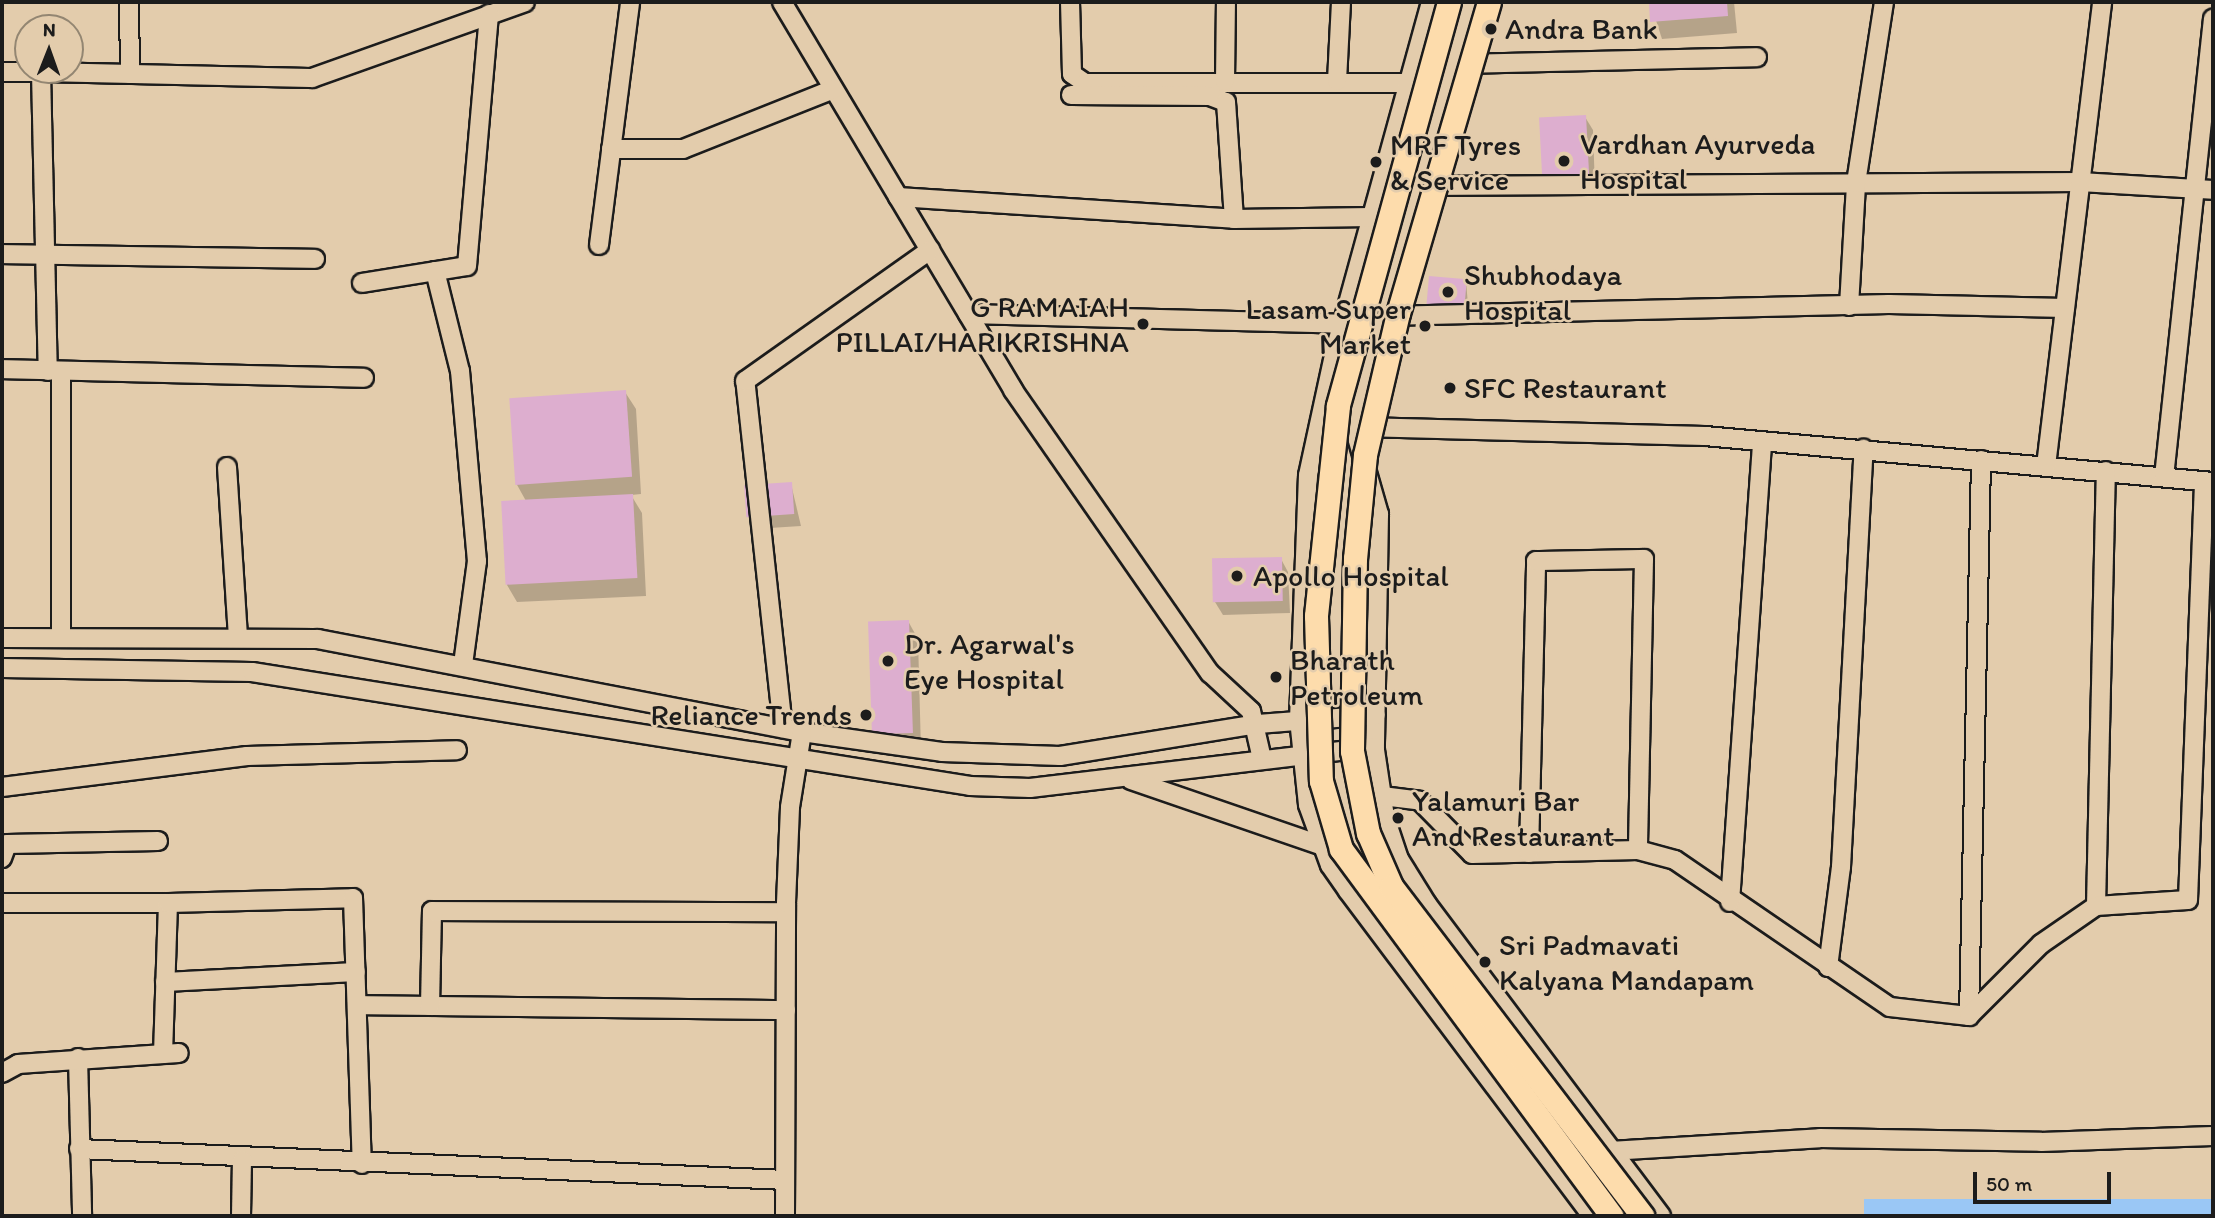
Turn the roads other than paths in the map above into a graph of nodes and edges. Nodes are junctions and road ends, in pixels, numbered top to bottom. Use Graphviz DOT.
graph roads {
  1 [pos="129,2"];
  2 [pos="524,2"];
  3 [pos="629,2"];
  4 [pos="782,2"];
  5 [pos="1070,2"];
  6 [pos="1226,2"];
  7 [pos="1341,2"];
  8 [pos="1430,2"];
  9 [pos="1449,2"];
  10 [pos="1469,2"];
  11 [pos="1489,2"];
  12 [pos="1884,2"];
  13 [pos="2102,2"];
  14 [pos="489,14"];
  15 [pos="2213,19"];
  16 [pos="1757,57"];
  17 [pos="1452,64"];
  18 [pos="84,73"];
  19 [pos="130,74"];
  20 [pos="1337,80"];
  21 [pos="1225,81"];
  22 [pos="1408,83"];
  23 [pos="41,84"];
  24 [pos="834,89"];
  25 [pos="1071,95"];
  26 [pos="611,149"];
  27 [pos="2080,182"];
  28 [pos="1856,183"];
  29 [pos="1417,187"];
  30 [pos="2206,189"];
  31 [pos="898,197"];
  32 [pos="1371,217"];
  33 [pos="1234,219"];
  34 [pos="599,245"];
  35 [pos="930,250"];
  36 [pos="2,254"];
  37 [pos="43,254"];
  38 [pos="315,259"];
  39 [pos="435,271"];
  40 [pos="362,283"];
  41 [pos="1849,306"];
  42 [pos="2065,308"];
  43 [pos="968,314"];
  44 [pos="1381,317"];
  45 [pos="1342,324"];
  46 [pos="2,369"];
  47 [pos="55,371"];
  48 [pos="365,378"];
  49 [pos="1354,427"];
  50 [pos="1762,441"];
  51 [pos="1864,449"];
  52 [pos="1981,460"];
  53 [pos="2046,466"];
  54 [pos="227,467"];
  55 [pos="2106,471"];
  56 [pos="2164,477"];
  57 [pos="2209,481"];
  58 [pos="2,638"];
  59 [pos="61,638"];
  60 [pos="238,638"];
  61 [pos="463,665"];
  62 [pos="2,668"];
  63 [pos="1376,715"];
  64 [pos="1299,719"];
  65 [pos="1258,724"];
  66 [pos="783,728"];
  67 [pos="802,732"];
  68 [pos="1375,747"];
  69 [pos="457,750"];
  70 [pos="1303,754"];
  71 [pos="1262,759"];
  72 [pos="797,762"];
  73 [pos="1125,778"];
  74 [pos="2,787"];
  75 [pos="1382,796"];
  76 [pos="2,826"];
  77 [pos="158,841"];
  78 [pos="1323,846"];
  79 [pos="1638,850"];
  80 [pos="4,851"];
  81 [pos="1529,853"];
  82 [pos="1730,902"];
  83 [pos="2,903"];
  84 [pos="168,904"];
  85 [pos="2096,906"];
  86 [pos="786,912"];
  87 [pos="1828,967"];
  88 [pos="356,972"];
  89 [pos="165,982"];
  90 [pos="356,1005"];
  91 [pos="430,1006"];
  92 [pos="786,1010"];
  93 [pos="1969,1016"];
  94 [pos="78,1058"];
  95 [pos="2,1073"];
  96 [pos="2213,1136"];
  97 [pos="79,1149"];
  98 [pos="1610,1151"];
  99 [pos="242,1160"];
  100 [pos="362,1164"];
  101 [pos="785,1180"];
  102 [pos="82,1216"];
  103 [pos="241,1216"];
  104 [pos="785,1216"];
  105 [pos="1592,1216"];
  106 [pos="1612,1216"];
  107 [pos="1642,1216"];
  108 [pos="1661,1216"];
  1 -- 19 [label="street"];
  2 -- 14 [label="street"];
  3 -- 26 [label="street"];
  4 -- 24 [label="street"];
  5 -- 21 [label="street"];
  6 -- 21 [label="street"];
  7 -- 20 [label="street"];
  8 -- 22 [label="street"];
  9 -- 106 [label="main road, bridge"];
  10 -- 17 [label="street"];
  11 -- 107 [label="main road, bridge"];
  12 -- 28 [label="street"];
  13 -- 27 [label="street"];
  14 -- 19 [label="street"];
  14 -- 39 [label="street"];
  15 -- 30 [label="street"];
  16 -- 17 [label="street"];
  17 -- 29 [label="street"];
  18 -- 19 [label="street"];
  20 -- 21 [label="street"];
  20 -- 22 [label="street"];
  22 -- 32 [label="street"];
  23 -- 37 [label="street"];
  24 -- 26 [label="street"];
  24 -- 31 [label="street"];
  25 -- 33 [label="street"];
  26 -- 34 [label="street"];
  27 -- 28 [label="street"];
  27 -- 30 [label="street"];
  27 -- 42 [label="street"];
  28 -- 29 [label="street"];
  28 -- 41 [label="street"];
  29 -- 44 [label="street"];
  30 -- 56 [label="street"];
  31 -- 33 [label="street"];
  31 -- 35 [label="street"];
  32 -- 33 [label="street"];
  32 -- 45 [label="street"];
  35 -- 43 [label="street"];
  35 -- 66 [label="street"];
  36 -- 37 [label="street"];
  37 -- 38 [label="street"];
  37 -- 47 [label="street"];
  39 -- 40 [label="street"];
  39 -- 61 [label="street"];
  41 -- 42 [label="street"];
  41 -- 44 [label="street"];
  42 -- 53 [label="street"];
  43 -- 45 [label="street"];
  43 -- 65 [label="street"];
  44 -- 49 [label="street"];
  45 -- 64 [label="street"];
  46 -- 47 [label="street"];
  47 -- 48 [label="street"];
  47 -- 59 [label="street"];
  49 -- 50 [label="street"];
  49 -- 63 [label="street"];
  50 -- 51 [label="street"];
  50 -- 82 [label="street"];
  51 -- 52 [label="street"];
  51 -- 87 [label="street"];
  52 -- 53 [label="street"];
  52 -- 93 [label="street"];
  53 -- 55 [label="street"];
  54 -- 60 [label="street"];
  55 -- 56 [label="street"];
  55 -- 85 [label="street"];
  56 -- 57 [label="street"];
  57 -- 85 [label="street"];
  58 -- 59 [label="street"];
  59 -- 60 [label="street"];
  60 -- 61 [label="street"];
  61 -- 66 [label="street"];
  62 -- 72 [label="street"];
  63 -- 64 [label="street"];
  63 -- 68 [label="street"];
  64 -- 65 [label="street"];
  64 -- 70 [label="street"];
  65 -- 67 [label="street"];
  65 -- 71 [label="street"];
  66 -- 67 [label="street"];
  67 -- 72 [label="street"];
  68 -- 70 [label="street"];
  68 -- 75 [label="street"];
  69 -- 74 [label="street"];
  70 -- 71 [label="street"];
  70 -- 78 [label="street"];
  71 -- 73 [label="street"];
  72 -- 73 [label="street"];
  72 -- 86 [label="street"];
  73 -- 78 [label="street"];
  75 -- 81 [label="street"];
  75 -- 98 [label="street"];
  76 -- 80 [label="street"];
  77 -- 80 [label="street"];
  78 -- 105 [label="street"];
  79 -- 81 [label="street"];
  79 -- 81 [label="street"];
  79 -- 82 [label="street"];
  82 -- 87 [label="street"];
  83 -- 84 [label="street"];
  84 -- 88 [label="street"];
  84 -- 89 [label="street"];
  85 -- 93 [label="street"];
  86 -- 91 [label="street"];
  86 -- 92 [label="street"];
  87 -- 93 [label="street"];
  88 -- 89 [label="street"];
  88 -- 90 [label="street"];
  89 -- 94 [label="street"];
  90 -- 91 [label="street"];
  90 -- 100 [label="street"];
  91 -- 92 [label="street"];
  92 -- 101 [label="street"];
  94 -- 95 [label="street"];
  94 -- 97 [label="street"];
  96 -- 98 [label="street"];
  97 -- 99 [label="street"];
  97 -- 102 [label="street"];
  98 -- 108 [label="street"];
  99 -- 100 [label="street"];
  99 -- 103 [label="street"];
  100 -- 101 [label="street"];
  101 -- 104 [label="street"];
}
